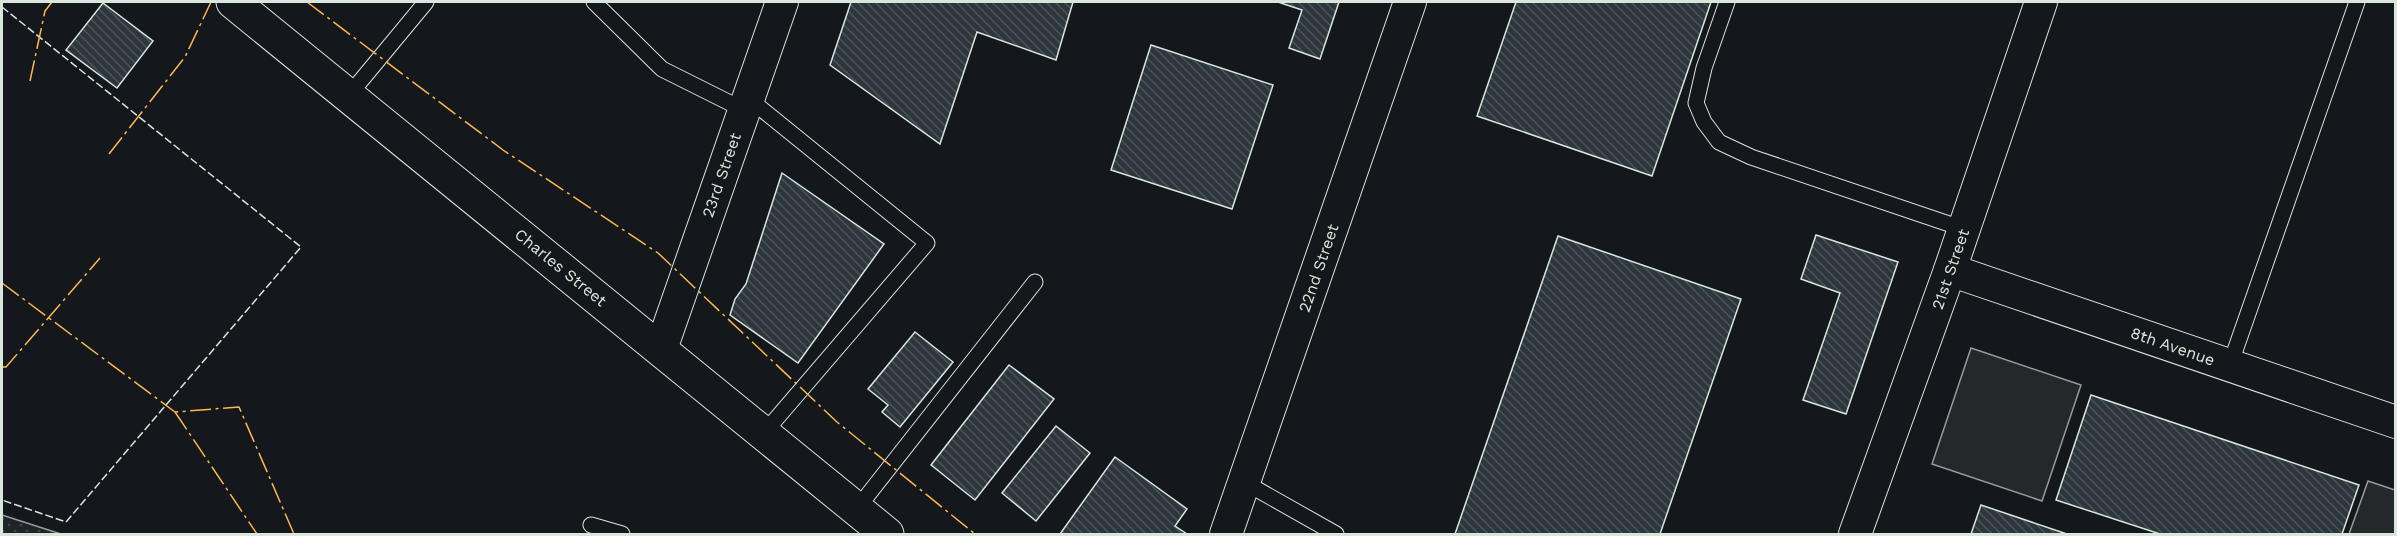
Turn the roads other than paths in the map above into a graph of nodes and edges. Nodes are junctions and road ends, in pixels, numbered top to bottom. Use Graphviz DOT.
graph roads {
  1 [pos="234,2"];
  2 [pos="426,2"];
  3 [pos="594,2"];
  4 [pos="782,2"];
  5 [pos="1410,2"];
  6 [pos="1727,2"];
  7 [pos="2041,2"];
  8 [pos="2356,2"];
  9 [pos="349,95"];
  10 [pos="746,104"];
  11 [pos="1964,229"];
  12 [pos="1950,270"];
  13 [pos="1035,282"];
  14 [pos="661,349"];
  15 [pos="2230,365"];
  16 [pos="2396,422"];
  17 [pos="764,433"];
  18 [pos="1244,482"];
  19 [pos="856,510"];
  20 [pos="591,525"];
  21 [pos="622,534"];
  22 [pos="887,534"];
  23 [pos="1226,534"];
  24 [pos="1336,534"];
  25 [pos="1855,534"];
  1 -- 9 [label="main road, Charles Street"];
  2 -- 9 [label="lane"];
  3 -- 10 [label="lane"];
  4 -- 10 [label="street, 23rd Street"];
  5 -- 18 [label="street, 22nd Street"];
  6 -- 11 [label="lane"];
  7 -- 11 [label="street, 21st Street"];
  8 -- 15 [label="lane"];
  9 -- 14 [label="main road, Charles Street"];
  10 -- 14 [label="street, 23rd Street"];
  10 -- 17 [label="lane"];
  11 -- 12 [label="street, 21st Street"];
  12 -- 15 [label="street, 8th Avenue"];
  12 -- 25 [label="street, 21st Street"];
  13 -- 19 [label="lane"];
  14 -- 17 [label="main road, Charles Street"];
  15 -- 16 [label="street, 8th Avenue"];
  17 -- 19 [label="main road, Charles Street"];
  18 -- 23 [label="street, 22nd Street"];
  18 -- 24 [label="lane"];
  19 -- 22 [label="main road, Charles Street"];
  20 -- 21 [label="lane"];
}
